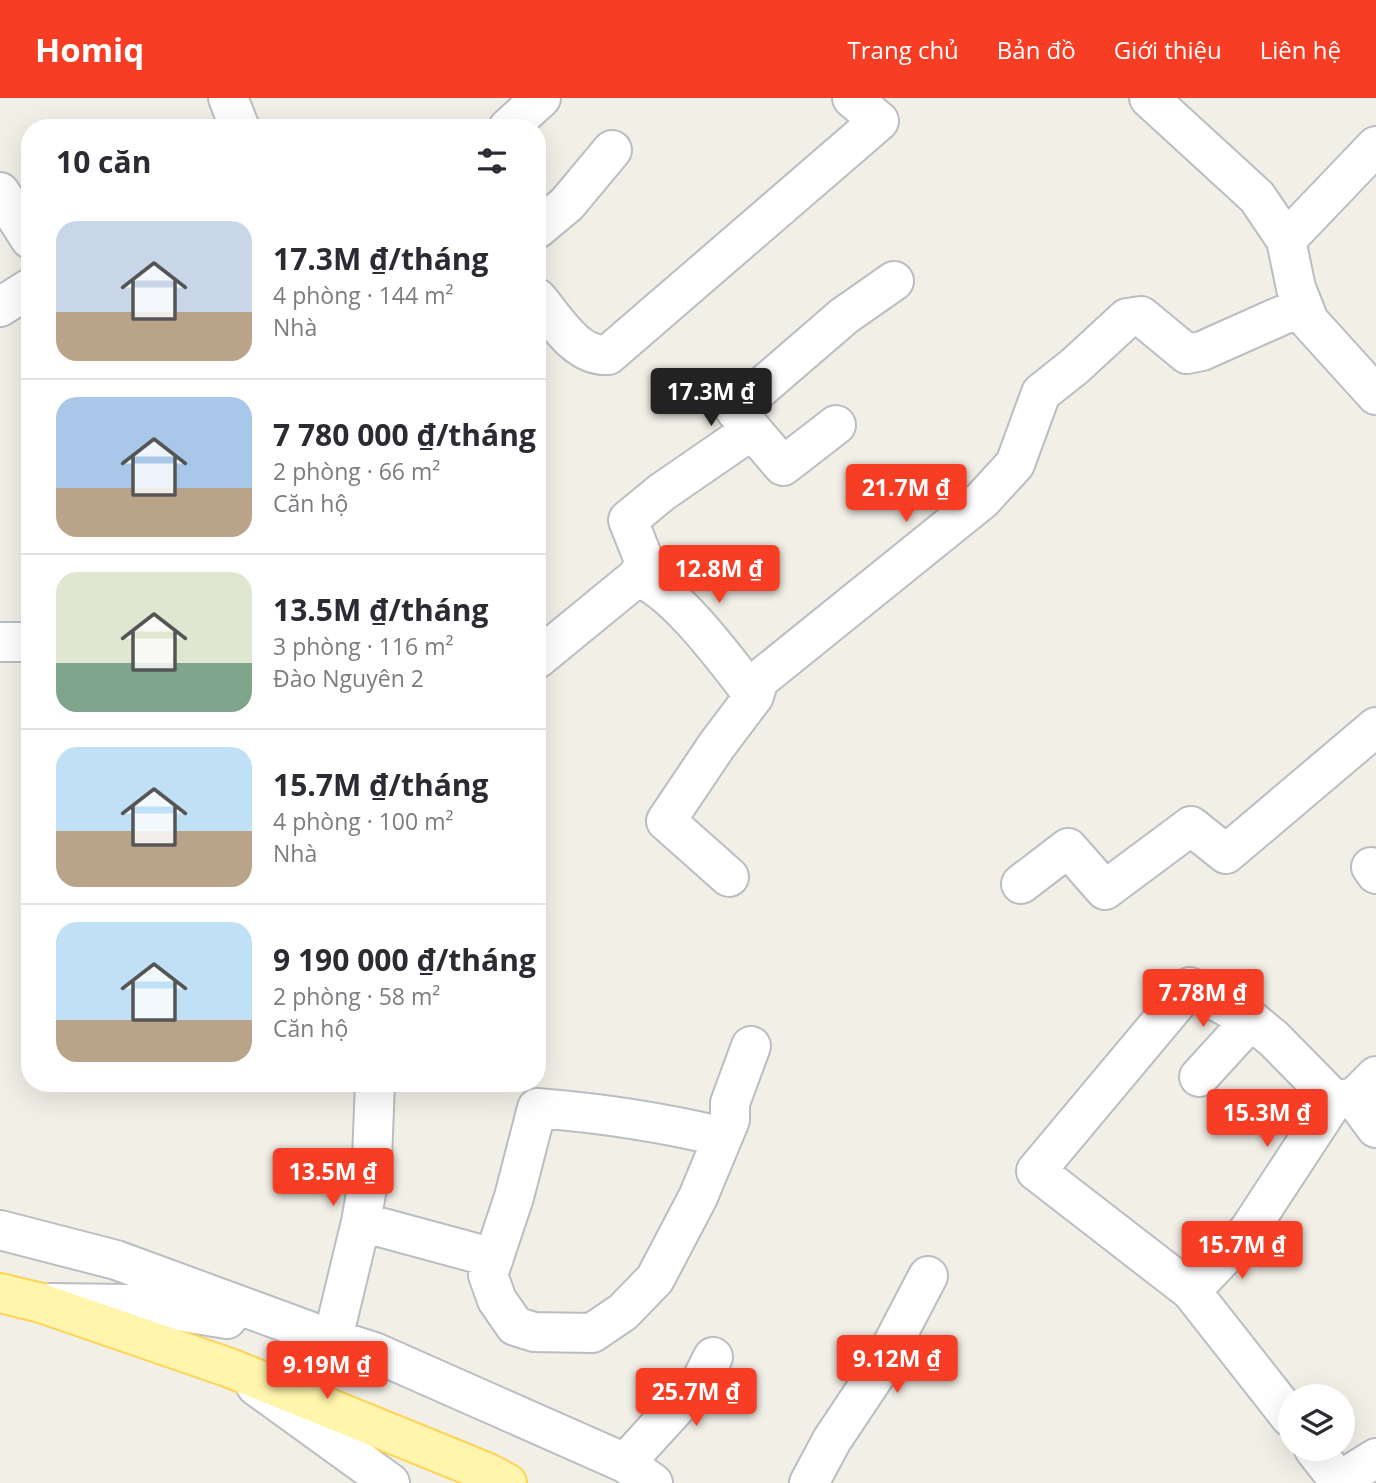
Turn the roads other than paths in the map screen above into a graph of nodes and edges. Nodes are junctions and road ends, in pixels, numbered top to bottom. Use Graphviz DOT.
graph roads {
  1 [pos="541,98"];
  2 [pos="852,98"];
  3 [pos="1163,102"];
  4 [pos="518,119"];
  5 [pos="1376,146"];
  6 [pos="612,150"];
  7 [pos="0,192"];
  8 [pos="546,222"];
  9 [pos="21,225"];
  10 [pos="1286,240"];
  11 [pos="894,281"];
  12 [pos="21,294"];
  13 [pos="1303,306"];
  14 [pos="0,307"];
  15 [pos="546,308"];
  16 [pos="1376,395"];
  17 [pos="836,425"];
  18 [pos="752,430"];
  19 [pos="637,577"];
  20 [pos="0,642"];
  21 [pos="21,642"];
  22 [pos="546,652"];
  23 [pos="754,696"];
  24 [pos="1376,727"];
  25 [pos="729,877"];
  26 [pos="1021,884"];
  27 [pos="1251,1020"];
  28 [pos="751,1046"];
  29 [pos="1199,1077"];
  30 [pos="375,1092"];
  31 [pos="1360,1101"];
  32 [pos="723,1137"];
  33 [pos="361,1222"];
  34 [pos="0,1230"];
  35 [pos="494,1258"];
  36 [pos="928,1276"];
  37 [pos="1191,1291"];
  38 [pos="0,1293"];
  39 [pos="41,1303"];
  40 [pos="323,1335"];
  41 [pos="713,1357"];
  42 [pos="230,1368"];
  43 [pos="1278,1402"];
  44 [pos="1376,1458"];
  45 [pos="1323,1461"];
  46 [pos="639,1473"];
  47 [pos="1338,1482"];
  48 [pos="390,1483"];
  49 [pos="507,1483"];
  50 [pos="809,1483"];
  1 -- 4 [label="street"];
  2 -- 15 [label="street"];
  3 -- 10 [label="street"];
  5 -- 10 [label="street"];
  6 -- 8 [label="street"];
  7 -- 9 [label="street"];
  10 -- 13 [label="street"];
  11 -- 18 [label="street"];
  12 -- 14 [label="street"];
  13 -- 16 [label="street"];
  13 -- 23 [label="street"];
  17 -- 18 [label="street"];
  18 -- 19 [label="street"];
  19 -- 22 [label="street"];
  19 -- 23 [label="street"];
  20 -- 21 [label="street"];
  23 -- 25 [label="street"];
  24 -- 26 [label="street"];
  27 -- 29 [label="street"];
  27 -- 31 [label="street"];
  27 -- 37 [label="street"];
  28 -- 32 [label="street"];
  30 -- 33 [label="street"];
  31 -- 37 [label="street"];
  32 -- 35 [label="street"];
  32 -- 35 [label="street"];
  33 -- 35 [label="street"];
  33 -- 40 [label="street"];
  34 -- 40 [label="street"];
  36 -- 50 [label="street"];
  37 -- 43 [label="street"];
  38 -- 39 [label="main road"];
  39 -- 40 [label="street"];
  39 -- 42 [label="main road"];
  40 -- 46 [label="street"];
  41 -- 46 [label="street"];
  42 -- 48 [label="street"];
  42 -- 49 [label="main road"];
  44 -- 47 [label="street"];
  45 -- 47 [label="street"];
}
